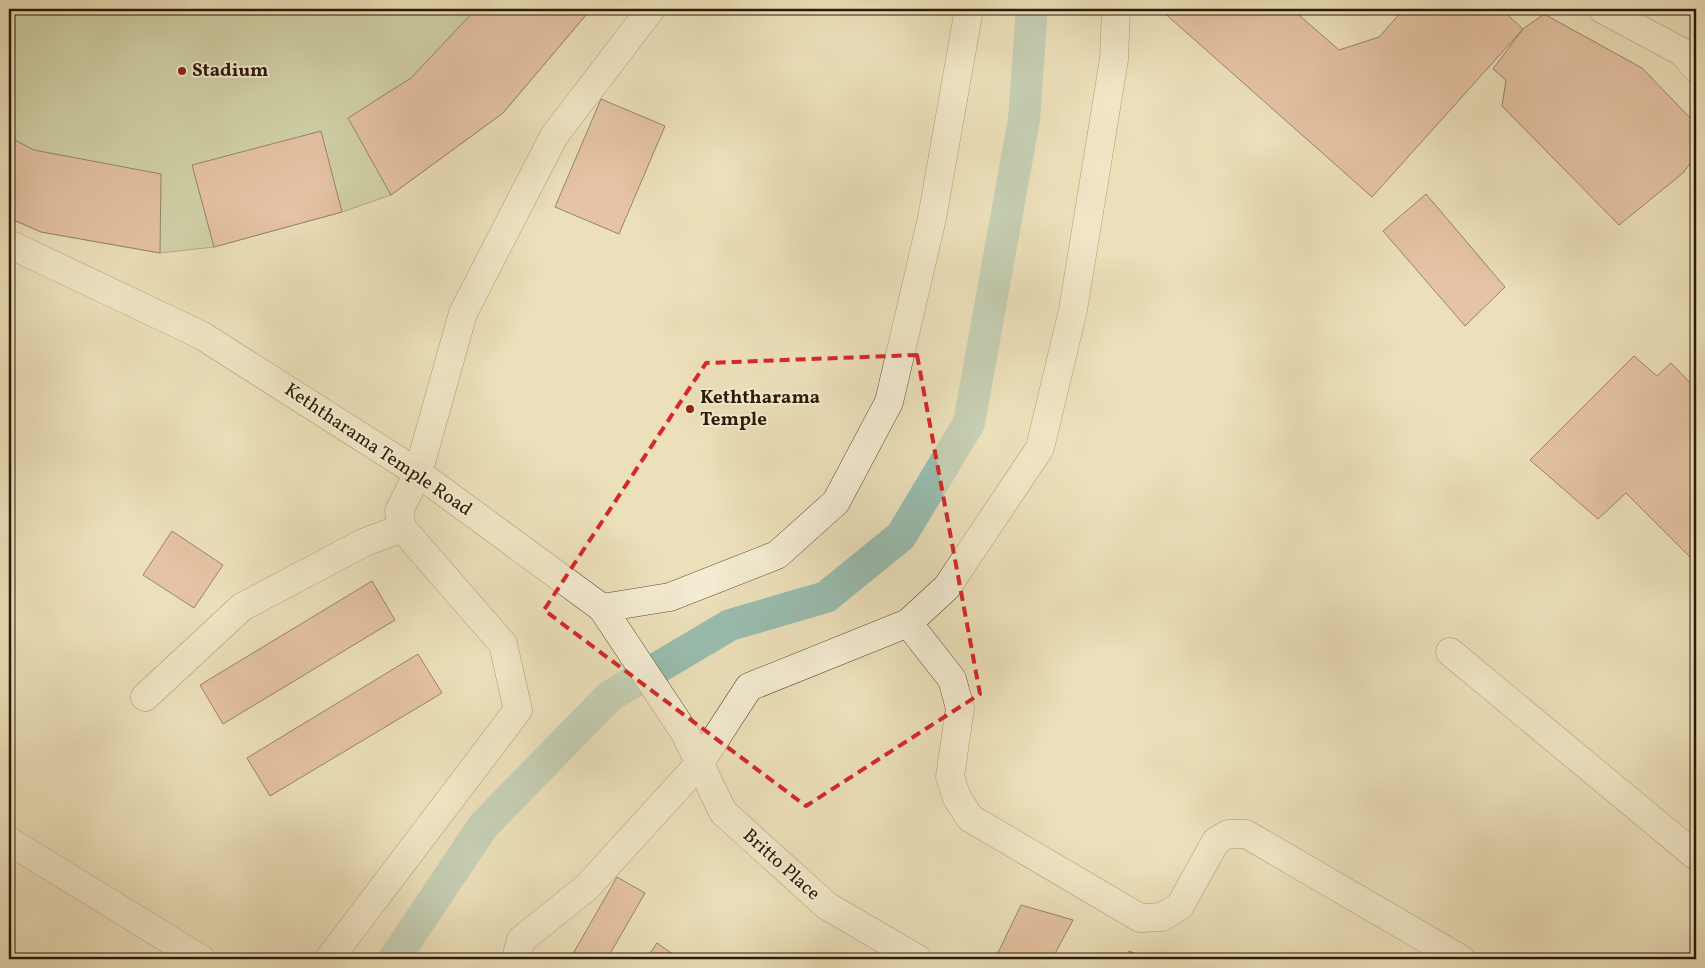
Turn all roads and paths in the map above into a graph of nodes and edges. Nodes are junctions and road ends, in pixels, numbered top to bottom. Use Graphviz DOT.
graph roads {
  1 [pos="651,9"];
  2 [pos="969,9"];
  3 [pos="1116,9"];
  4 [pos="1602,9"];
  5 [pos="1696,68"];
  6 [pos="9,244"];
  7 [pos="418,473"];
  8 [pos="402,528"];
  9 [pos="602,608"];
  10 [pos="908,623"];
  11 [pos="1450,652"];
  12 [pos="145,697"];
  13 [pos="684,734"];
  14 [pos="699,764"];
  15 [pos="9,841"];
  16 [pos="1696,856"];
  17 [pos="201,959"];
  18 [pos="329,959"];
  19 [pos="516,959"];
  20 [pos="918,959"];
  21 [pos="1460,959"];
  1 -- 7 [label="street"];
  2 -- 9 [label="street"];
  3 -- 10 [label="street"];
  4 -- 5 [label="street"];
  6 -- 7 [label="street, Keththarama Temple Road"];
  7 -- 8 [label="street"];
  7 -- 9 [label="street, Keththarama Temple Road"];
  8 -- 12 [label="street"];
  8 -- 18 [label="street"];
  9 -- 13 [label="street, Keththarama Temple Road"];
  10 -- 14 [label="street"];
  10 -- 21 [label="street"];
  11 -- 16 [label="street"];
  13 -- 14 [label="street, Britto Place"];
  14 -- 19 [label="street"];
  14 -- 20 [label="street, Britto Place"];
  15 -- 17 [label="street"];
}
